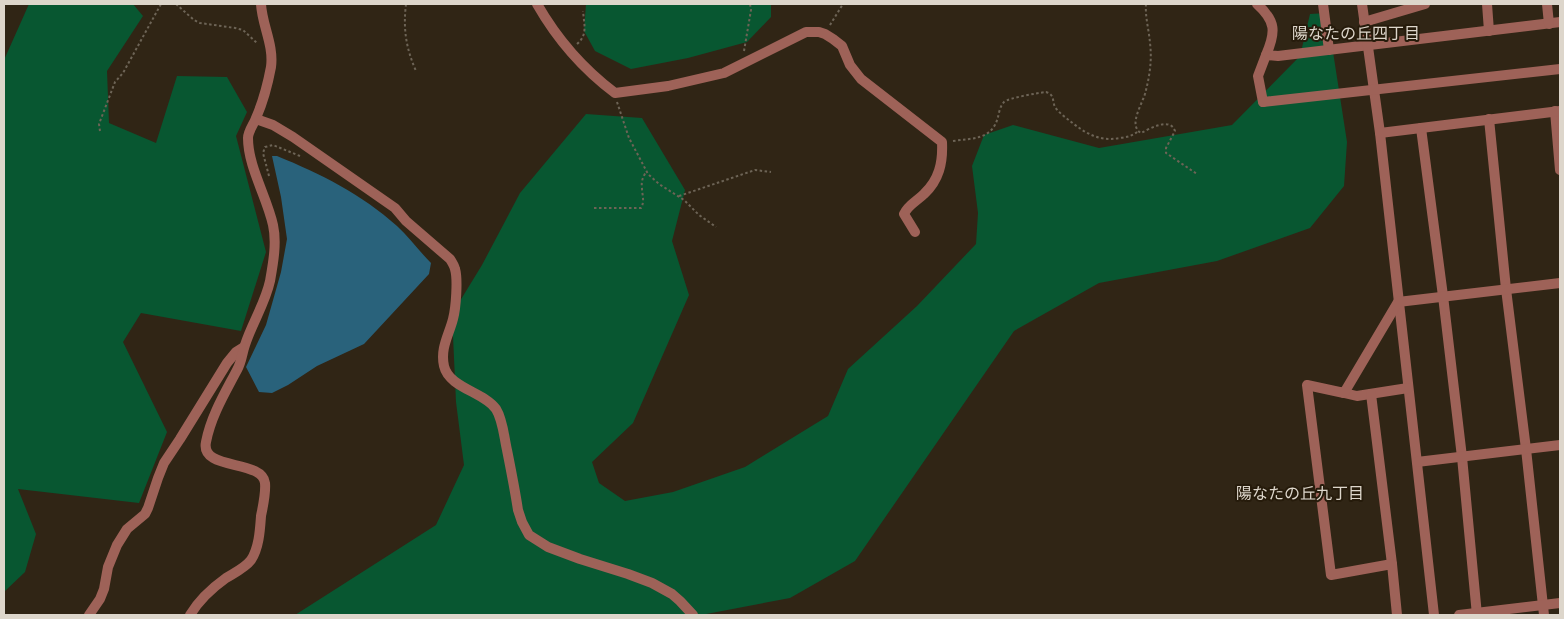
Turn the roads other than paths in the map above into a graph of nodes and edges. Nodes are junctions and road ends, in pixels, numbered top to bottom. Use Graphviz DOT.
graph roads {
  1 [pos="261,4"];
  2 [pos="537,4"];
  3 [pos="1257,4"];
  4 [pos="1323,4"];
  5 [pos="1362,4"];
  6 [pos="1425,4"];
  7 [pos="1486,4"];
  8 [pos="1546,4"];
  9 [pos="1364,22"];
  10 [pos="1560,22"];
  11 [pos="1549,24"];
  12 [pos="1489,31"];
  13 [pos="1367,45"];
  14 [pos="1329,50"];
  15 [pos="1266,55"];
  16 [pos="1560,69"];
  17 [pos="1374,90"];
  18 [pos="1557,111"];
  19 [pos="256,119"];
  20 [pos="1488,119"];
  21 [pos="1421,128"];
  22 [pos="1380,133"];
  23 [pos="1560,170"];
  24 [pos="914,232"];
  25 [pos="1560,283"];
  26 [pos="1506,289"];
  27 [pos="1443,296"];
  28 [pos="1398,302"];
  29 [pos="244,347"];
  30 [pos="1408,388"];
  31 [pos="1344,393"];
  32 [pos="1372,394"];
  33 [pos="1560,445"];
  34 [pos="1526,449"];
  35 [pos="1462,457"];
  36 [pos="1417,462"];
  37 [pos="1392,564"];
  38 [pos="1560,603"];
  39 [pos="1543,610"];
  40 [pos="1477,614"];
  41 [pos="89,615"];
  42 [pos="190,615"];
  43 [pos="693,615"];
  44 [pos="1397,615"];
  45 [pos="1434,615"];
  46 [pos="1459,615"];
  1 -- 19 [label="street"];
  2 -- 24 [label="street"];
  3 -- 15 [label="street"];
  4 -- 14 [label="street"];
  5 -- 9 [label="street"];
  6 -- 9 [label="street"];
  7 -- 12 [label="street"];
  8 -- 11 [label="street"];
  9 -- 13 [label="street"];
  10 -- 11 [label="street"];
  11 -- 12 [label="street"];
  12 -- 13 [label="street"];
  13 -- 14 [label="street"];
  13 -- 17 [label="street"];
  14 -- 15 [label="street"];
  15 -- 17 [label="street"];
  16 -- 17 [label="street"];
  17 -- 22 [label="street"];
  18 -- 20 [label="street"];
  18 -- 23 [label="street"];
  19 -- 29 [label="street"];
  19 -- 43 [label="street"];
  20 -- 21 [label="street"];
  20 -- 26 [label="street"];
  21 -- 22 [label="street"];
  21 -- 27 [label="street"];
  22 -- 28 [label="street"];
  25 -- 26 [label="street"];
  26 -- 27 [label="street"];
  26 -- 34 [label="street"];
  27 -- 28 [label="street"];
  27 -- 35 [label="street"];
  28 -- 30 [label="street"];
  28 -- 31 [label="street"];
  29 -- 41 [label="street"];
  29 -- 42 [label="street"];
  30 -- 32 [label="street"];
  30 -- 36 [label="street"];
  31 -- 32 [label="street"];
  31 -- 37 [label="street"];
  32 -- 37 [label="street"];
  33 -- 34 [label="street"];
  34 -- 35 [label="street"];
  34 -- 39 [label="street"];
  35 -- 36 [label="street"];
  35 -- 40 [label="street"];
  36 -- 45 [label="street"];
  37 -- 44 [label="street"];
  38 -- 39 [label="street"];
  39 -- 40 [label="street"];
  40 -- 46 [label="street"];
}
